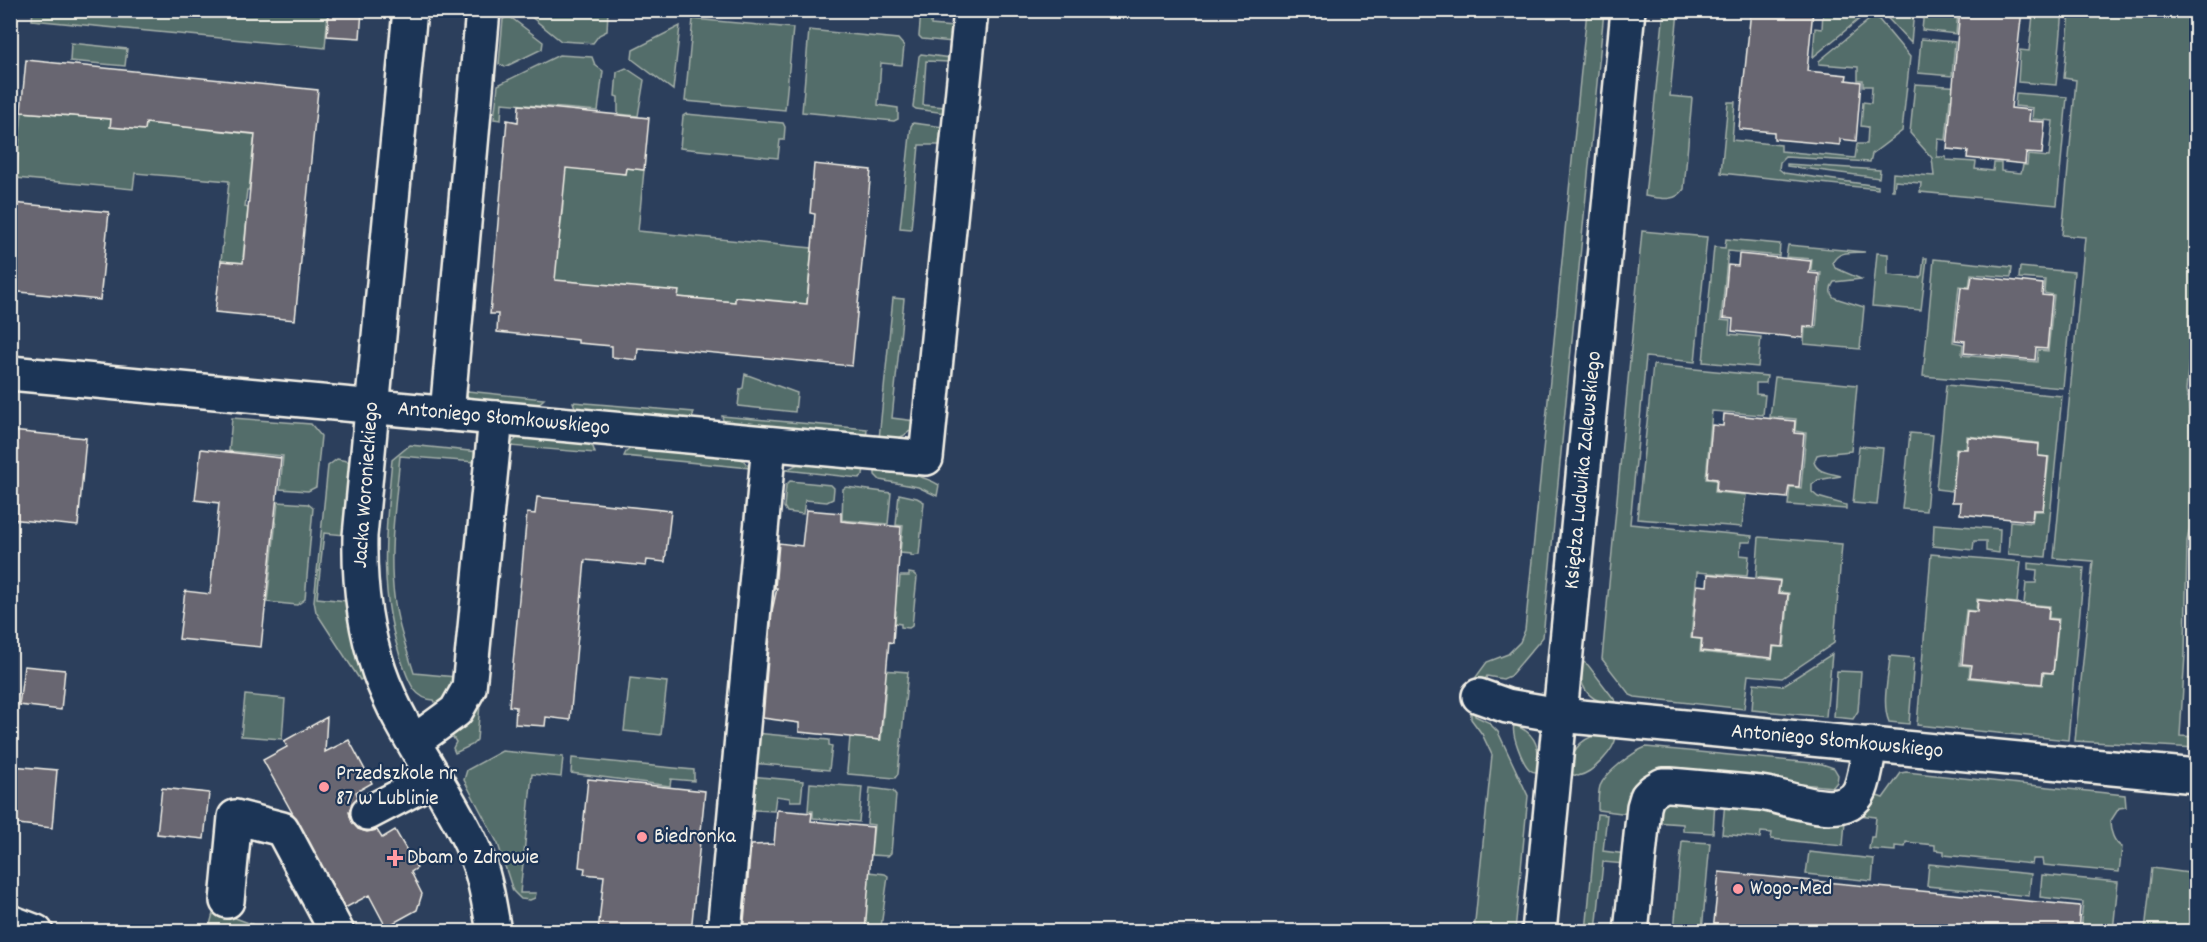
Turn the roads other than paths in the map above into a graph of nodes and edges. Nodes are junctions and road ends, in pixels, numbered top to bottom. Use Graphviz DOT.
graph roads {
  1 [pos="410,10"];
  2 [pos="483,10"];
  3 [pos="971,10"];
  4 [pos="1628,10"];
  5 [pos="10,373"];
  6 [pos="371,407"];
  7 [pos="447,414"];
  8 [pos="496,418"];
  9 [pos="769,444"];
  10 [pos="1479,696"];
  11 [pos="1560,715"];
  12 [pos="415,741"];
  13 [pos="1870,744"];
  14 [pos="2196,776"];
  15 [pos="435,778"];
  16 [pos="368,813"];
  17 [pos="227,900"];
  18 [pos="10,922"];
  19 [pos="36,932"];
  20 [pos="337,932"];
  21 [pos="494,932"];
  22 [pos="724,932"];
  23 [pos="1539,932"];
  24 [pos="1631,932"];
  1 -- 6 [label="street, Jacka Woronieckiego"];
  2 -- 7 [label="street"];
  3 -- 9 [label="street, Antoniego Słomkowskiego"];
  4 -- 11 [label="street, Księdza Ludwika Zalewskiego"];
  5 -- 6 [label="street, Antoniego Słomkowskiego"];
  6 -- 7 [label="street, Antoniego Słomkowskiego"];
  6 -- 12 [label="street, Jacka Woronieckiego"];
  7 -- 8 [label="street, Antoniego Słomkowskiego"];
  8 -- 9 [label="street, Antoniego Słomkowskiego"];
  8 -- 12 [label="street"];
  9 -- 22 [label="street"];
  10 -- 11 [label="street, Antoniego Słomkowskiego"];
  11 -- 13 [label="street, Antoniego Słomkowskiego"];
  11 -- 23 [label="street, Księdza Ludwika Zalewskiego"];
  12 -- 15 [label="street, Jacka Woronieckiego"];
  13 -- 14 [label="street, Antoniego Słomkowskiego"];
  13 -- 24 [label="street"];
  15 -- 16 [label="street"];
  15 -- 21 [label="street, Jacka Woronieckiego"];
  17 -- 20 [label="street"];
  18 -- 19 [label="street"];
}
